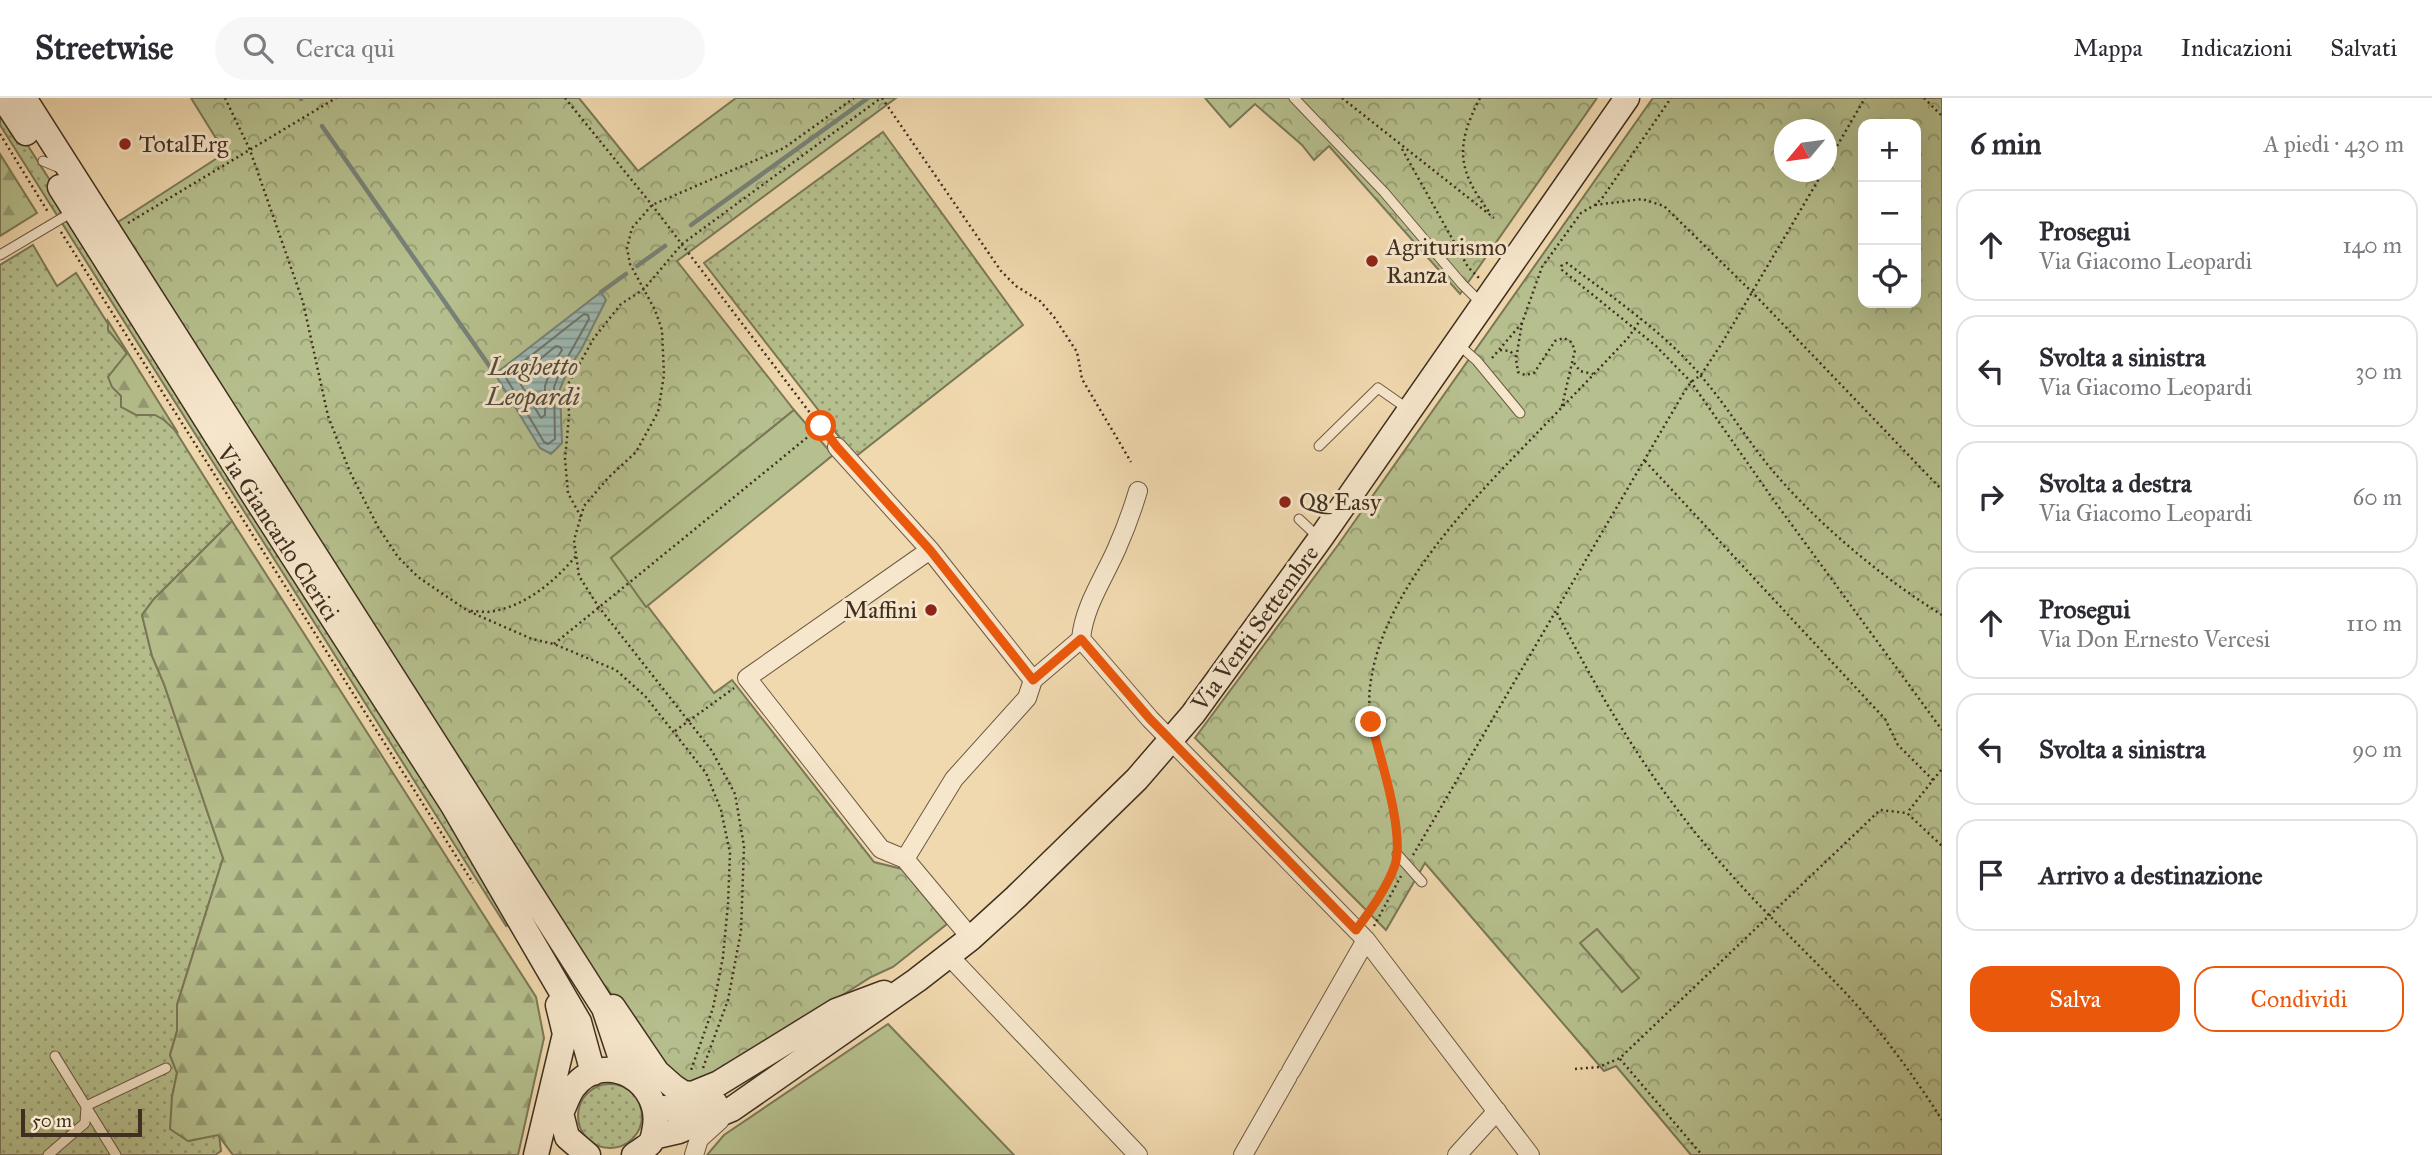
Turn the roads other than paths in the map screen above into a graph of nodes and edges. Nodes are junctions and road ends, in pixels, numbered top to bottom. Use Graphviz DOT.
graph roads {
  1 [pos="4,98"];
  2 [pos="24,98"];
  3 [pos="1294,98"];
  4 [pos="1627,98"];
  5 [pos="82,213"];
  6 [pos="0,256"];
  7 [pos="1483,305"];
  8 [pos="1457,343"];
  9 [pos="1409,410"];
  10 [pos="1520,413"];
  11 [pos="1319,446"];
  12 [pos="837,447"];
  13 [pos="1138,491"];
  14 [pos="1299,519"];
  15 [pos="1320,539"];
  16 [pos="930,550"];
  17 [pos="1081,639"];
  18 [pos="1033,680"];
  19 [pos="1172,740"];
  20 [pos="1396,854"];
  21 [pos="905,859"];
  22 [pos="1422,883"];
  23 [pos="1361,935"];
  24 [pos="971,938"];
  25 [pos="564,948"];
  26 [pos="949,956"];
  27 [pos="548,970"];
  28 [pos="917,980"];
  29 [pos="55,1056"];
  30 [pos="166,1068"];
  31 [pos="593,1073"];
  32 [pos="632,1076"];
  33 [pos="778,1078"];
  34 [pos="687,1082"];
  35 [pos="86,1106"];
  36 [pos="655,1107"];
  37 [pos="732,1109"];
  38 [pos="1497,1111"];
  39 [pos="564,1146"];
  40 [pos="650,1147"];
  41 [pos="536,1154"];
  42 [pos="48,1155"];
  43 [pos="116,1155"];
  44 [pos="588,1155"];
  45 [pos="694,1155"];
  46 [pos="1138,1155"];
  47 [pos="1243,1155"];
  48 [pos="1457,1155"];
  49 [pos="1530,1155"];
  1 -- 5 [label="street, Via Giancarlo Clerici"];
  2 -- 5 [label="street, Via Giancarlo Clerici"];
  3 -- 7 [label="lane"];
  4 -- 7 [label="street, Via Venti Settembre"];
  5 -- 6 [label="lane"];
  5 -- 25 [label="street, Via Giancarlo Clerici"];
  5 -- 27 [label="street, Via Giancarlo Clerici"];
  7 -- 8 [label="street, Via Venti Settembre"];
  8 -- 9 [label="street, Via Venti Settembre"];
  8 -- 10 [label="lane"];
  9 -- 11 [label="lane"];
  9 -- 15 [label="street, Via Venti Settembre"];
  12 -- 16 [label="street"];
  13 -- 17 [label="street"];
  14 -- 15 [label="lane"];
  15 -- 19 [label="street, Via Venti Settembre"];
  16 -- 18 [label="street"];
  16 -- 21 [label="street"];
  17 -- 18 [label="street"];
  17 -- 19 [label="street"];
  18 -- 21 [label="street"];
  19 -- 23 [label="street"];
  19 -- 24 [label="street, Via Venti Settembre"];
  20 -- 22 [label="lane"];
  21 -- 24 [label="street"];
  23 -- 38 [label="street"];
  23 -- 47 [label="street"];
  24 -- 26 [label="street, Via Venti Settembre"];
  25 -- 32 [label="street, Via Giancarlo Clerici"];
  25 -- 34 [label="street, Via Giancarlo Clerici"];
  26 -- 28 [label="street, Via Venti Settembre"];
  26 -- 46 [label="street"];
  27 -- 31 [label="street, Via Giancarlo Clerici"];
  27 -- 41 [label="street, Via Giancarlo Clerici"];
  28 -- 33 [label="street, Via Venti Settembre"];
  28 -- 34 [label="street, Via Venti Settembre"];
  29 -- 35 [label="lane"];
  30 -- 35 [label="lane"];
  31 -- 32 [label="street"];
  31 -- 39 [label="street"];
  32 -- 36 [label="street, Via Giancarlo Clerici"];
  33 -- 36 [label="street, Via Venti Settembre"];
  33 -- 37 [label="street, Via Venti Settembre"];
  35 -- 42 [label="lane"];
  35 -- 43 [label="lane"];
  36 -- 40 [label="street"];
  37 -- 40 [label="street, Via Venti Settembre"];
  37 -- 45 [label="street"];
  38 -- 48 [label="street"];
  38 -- 49 [label="street"];
  39 -- 44 [label="street"];
}
